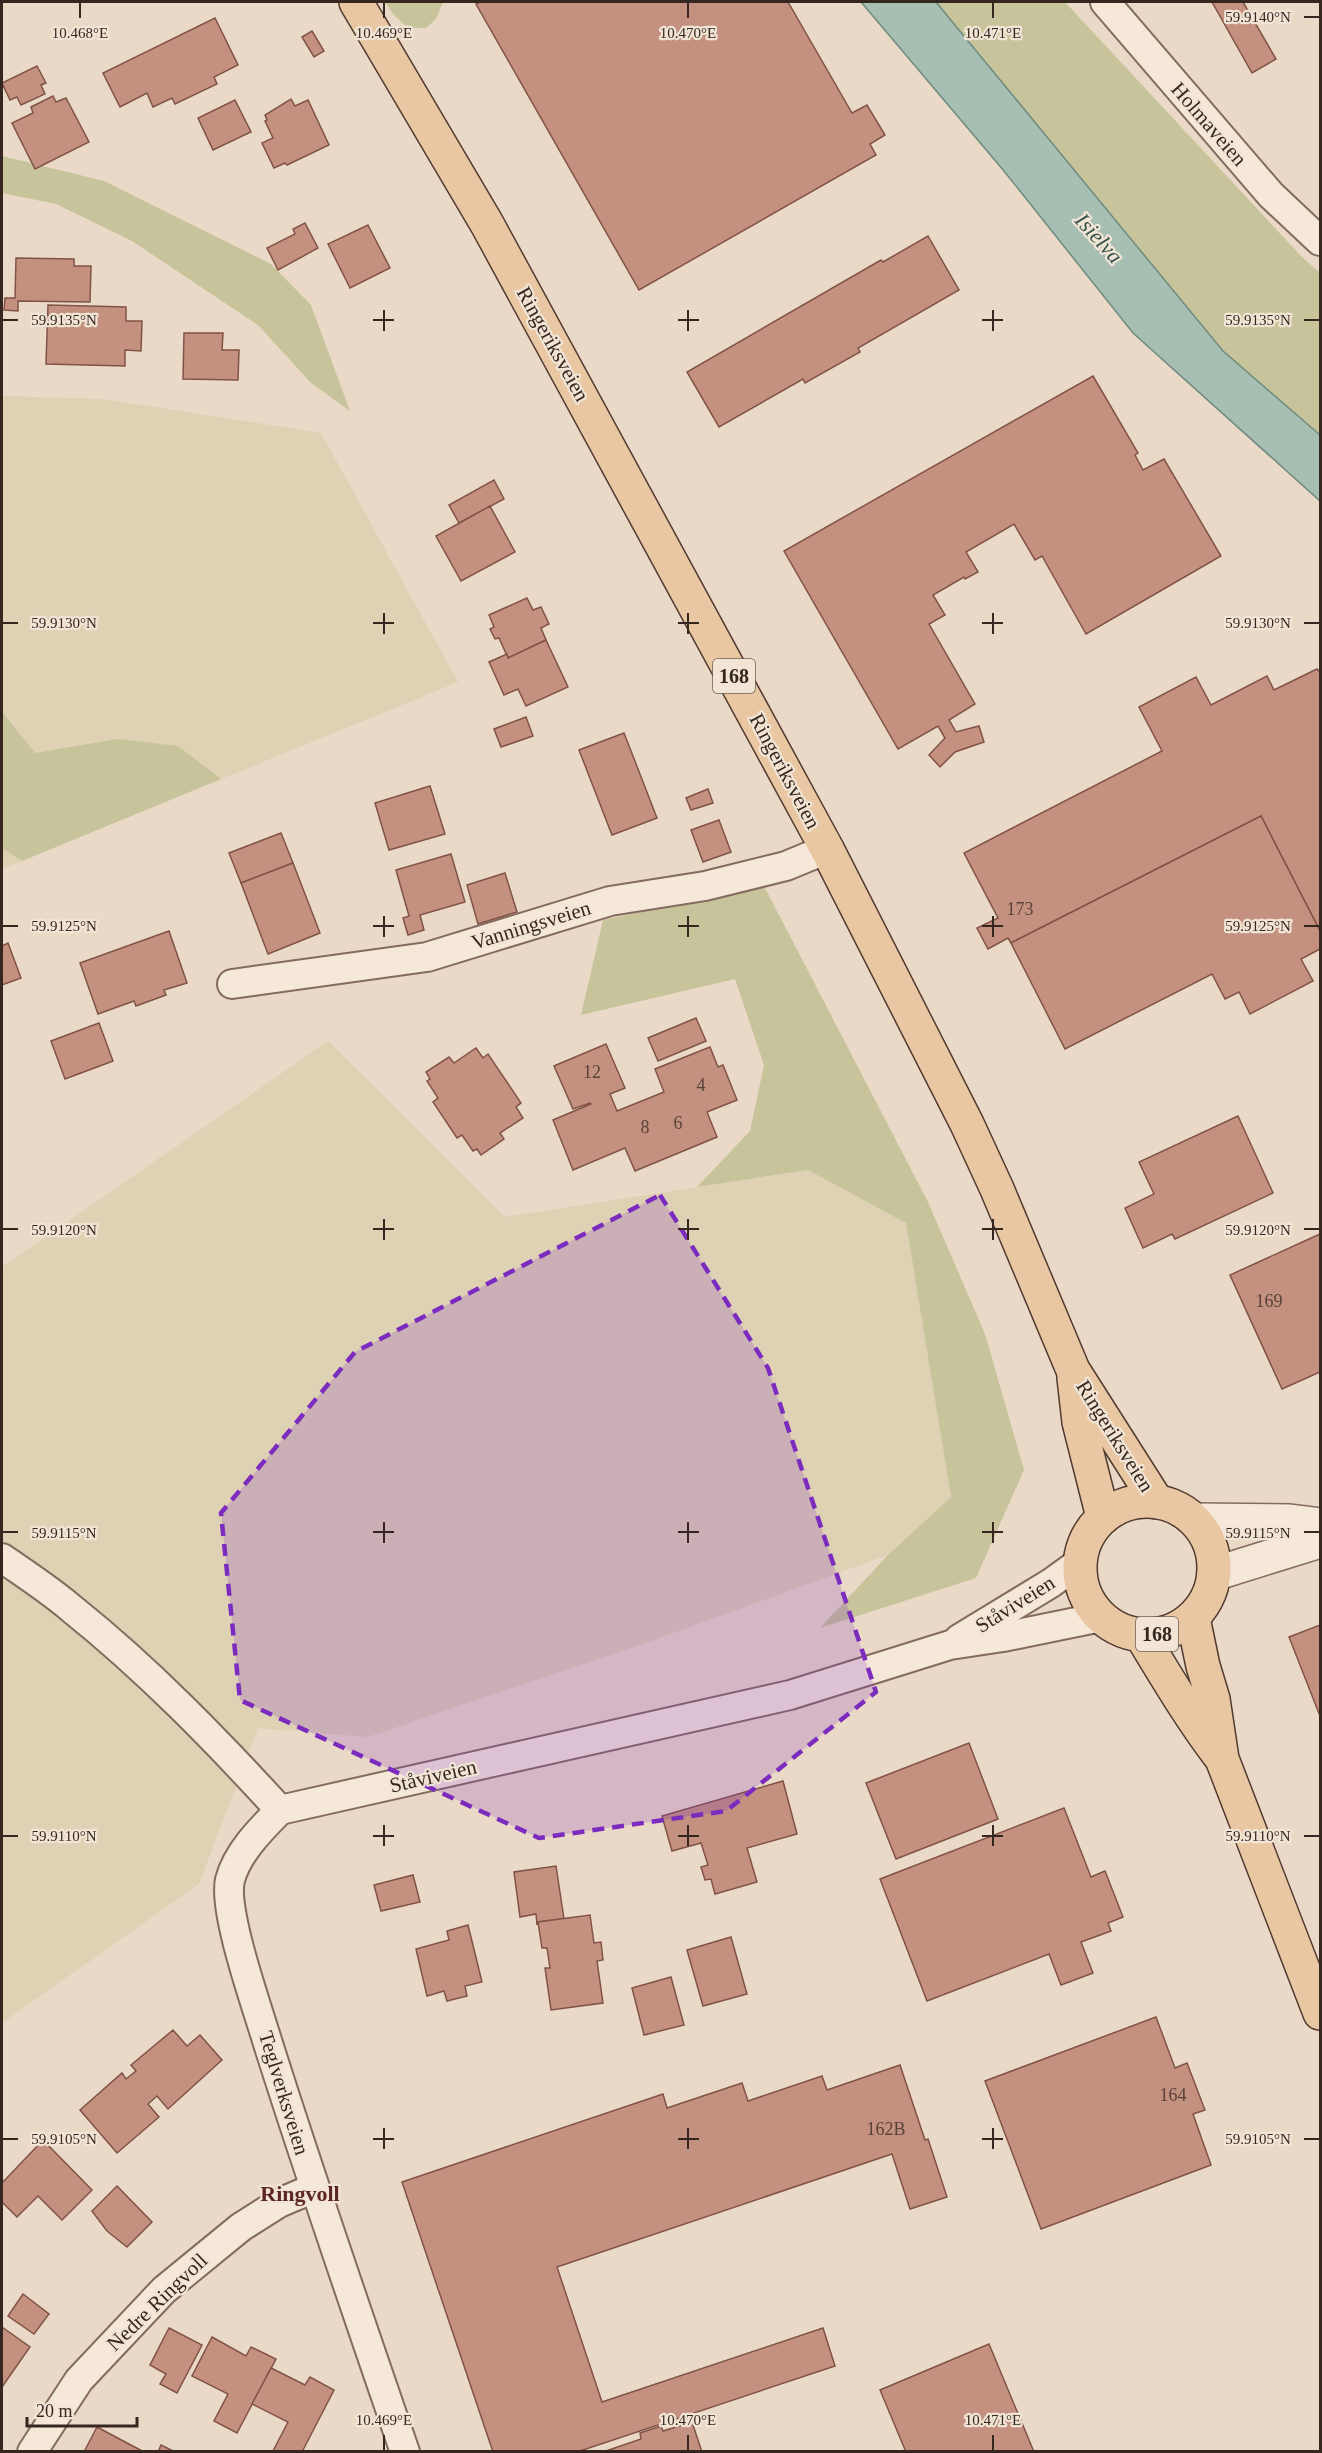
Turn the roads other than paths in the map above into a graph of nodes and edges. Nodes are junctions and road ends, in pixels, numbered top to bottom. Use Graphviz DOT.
graph roads {
  1 [pos="356,2"];
  2 [pos="1105,2"];
  3 [pos="1320,241"];
  4 [pos="827,849"];
  5 [pos="232,984"];
  6 [pos="1073,1370"];
  7 [pos="1157,1502"];
  8 [pos="1103,1517"];
  9 [pos="1194,1520"];
  10 [pos="1320,1526"];
  11 [pos="1320,1541"];
  12 [pos="2,1558"];
  13 [pos="1080,1562"];
  14 [pos="1214,1574"];
  15 [pos="1101,1617"];
  16 [pos="1192,1618"];
  17 [pos="1141,1635"];
  18 [pos="950,1645"];
  19 [pos="1222,1759"];
  20 [pos="280,1810"];
  21 [pos="1320,2013"];
  22 [pos="314,2188"];
  23 [pos="32,2451"];
  24 [pos="405,2451"];
  1 -- 4 [label="main road, Ringeriksveien / 168"];
  2 -- 3 [label="street, Holmaveien"];
  4 -- 5 [label="street, Vanningsveien"];
  4 -- 6 [label="main road, Ringeriksveien / 168"];
  6 -- 7 [label="main road, Ringeriksveien / 168"];
  6 -- 8 [label="main road, Ringeriksveien / 168"];
  7 -- 8 [label="main road, 168"];
  7 -- 9 [label="main road, 168"];
  8 -- 13 [label="main road, 168"];
  9 -- 10 [label="street"];
  9 -- 14 [label="main road, 168"];
  11 -- 14 [label="street"];
  12 -- 20 [label="street"];
  13 -- 15 [label="main road, 168"];
  13 -- 18 [label="street, Ståviveien"];
  14 -- 16 [label="main road, 168"];
  15 -- 17 [label="main road, 168"];
  15 -- 18 [label="street, Ståviveien"];
  16 -- 17 [label="main road, 168"];
  16 -- 19 [label="main road, 168"];
  17 -- 19 [label="main road, 168"];
  18 -- 20 [label="street, Ståviveien"];
  19 -- 21 [label="main road, 168"];
  20 -- 22 [label="street, Teglverksveien"];
  22 -- 23 [label="street, Nedre Ringvoll"];
  22 -- 24 [label="street, Teglverksveien"];
}
